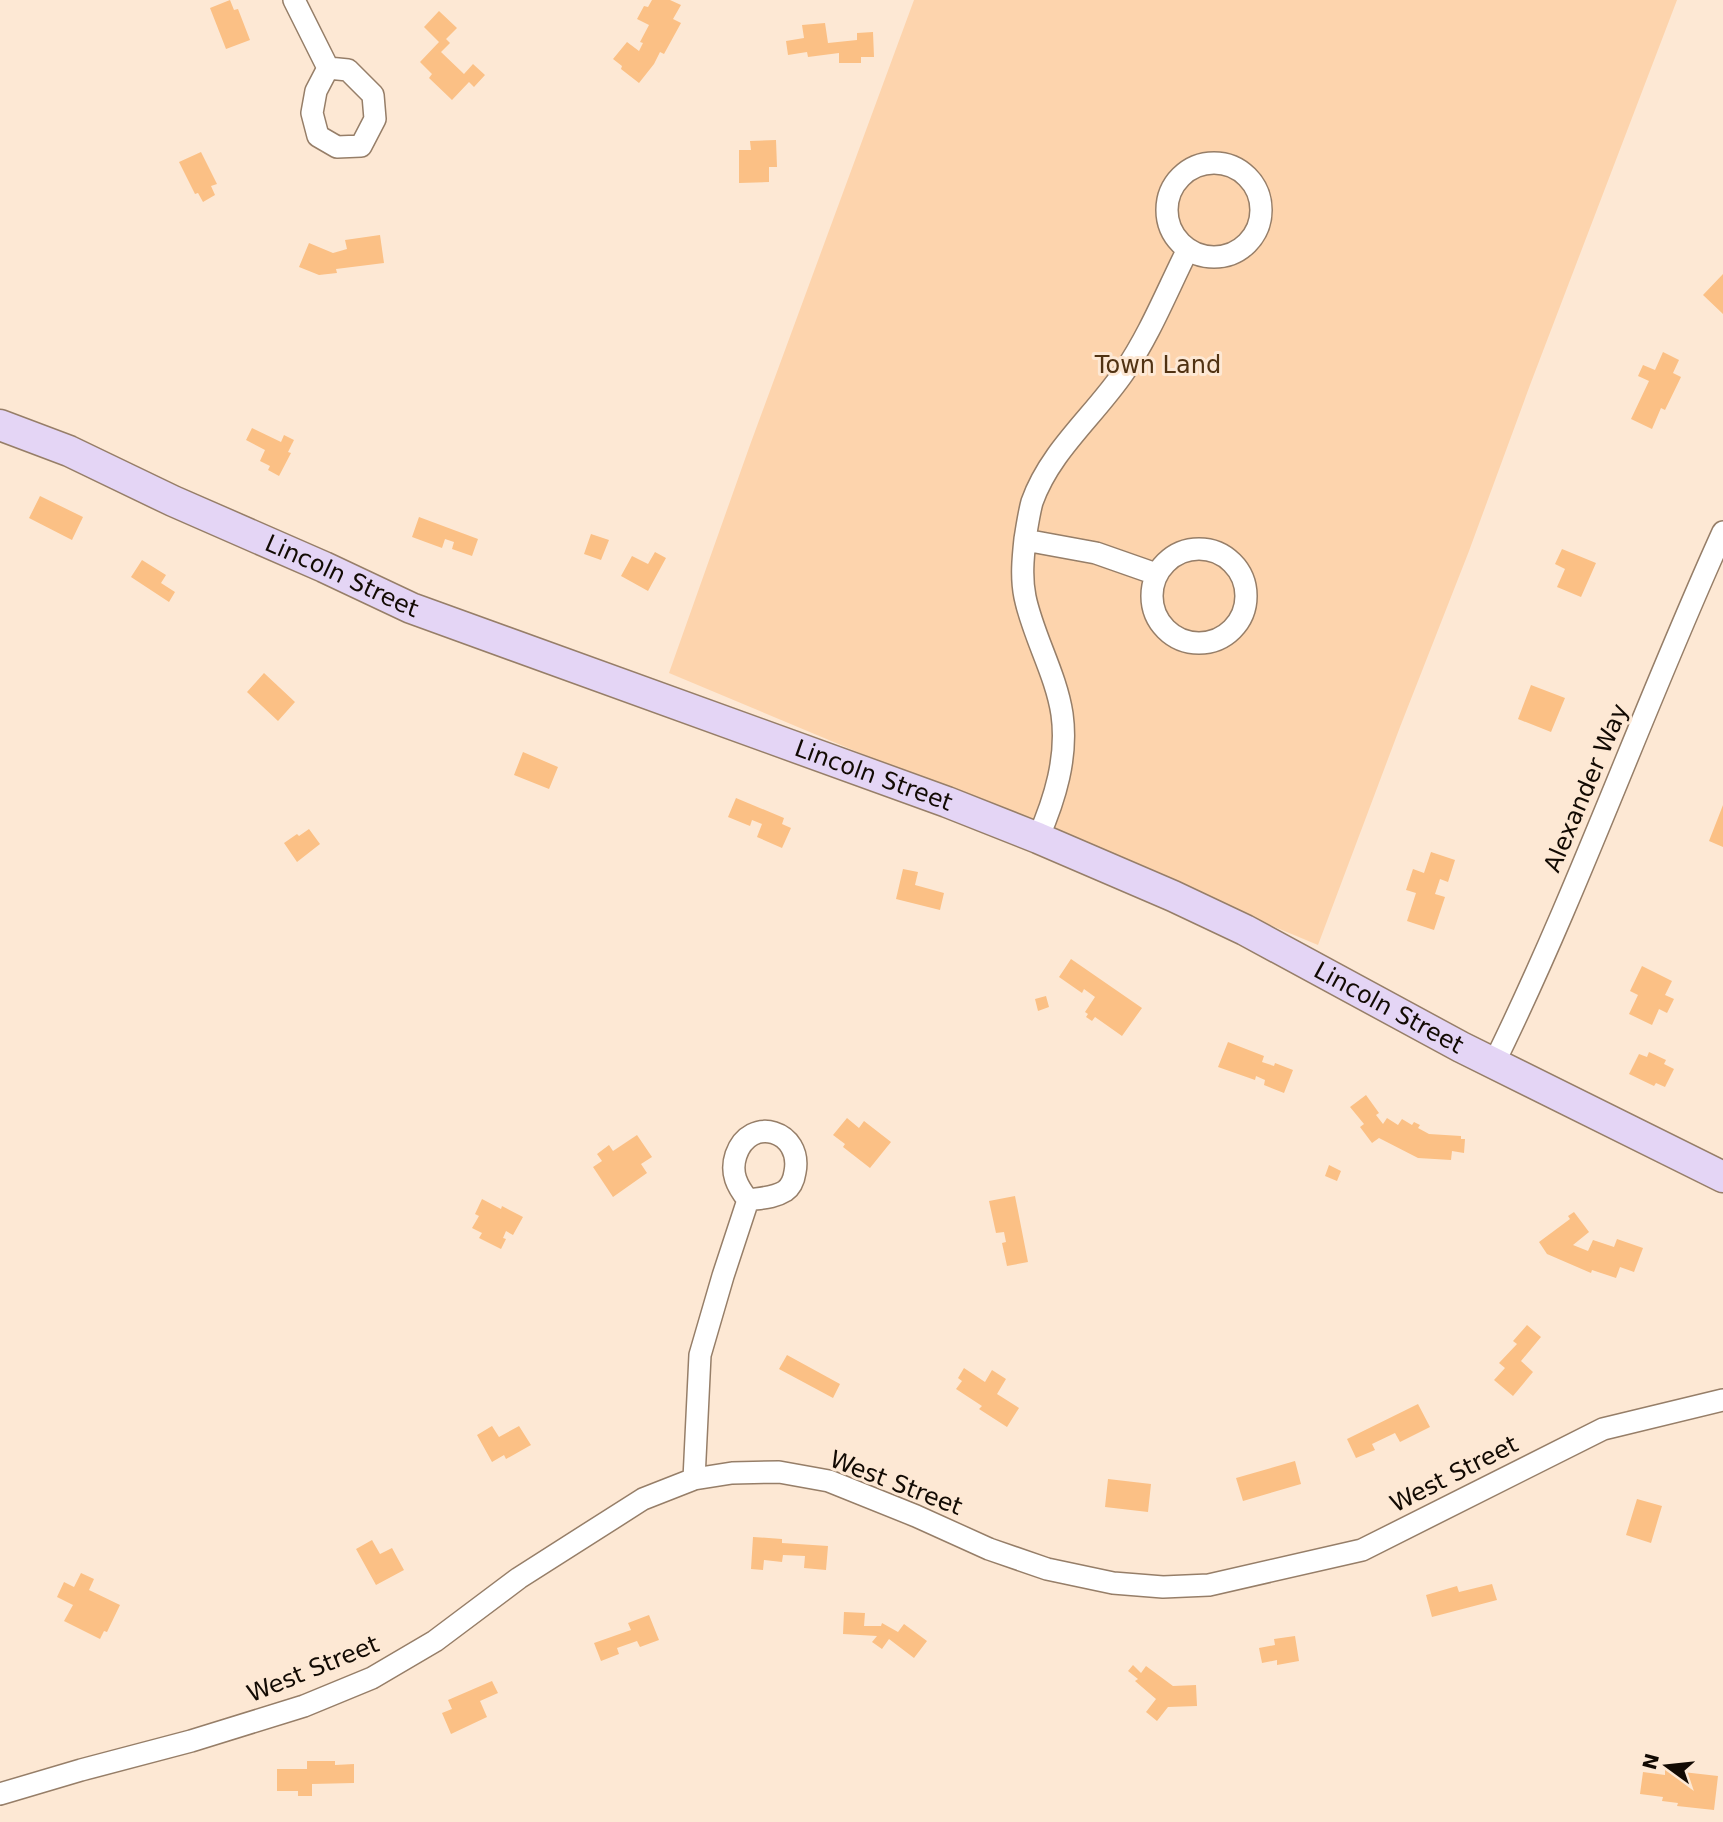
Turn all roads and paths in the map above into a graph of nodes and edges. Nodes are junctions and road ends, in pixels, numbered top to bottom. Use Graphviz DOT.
graph roads {
  1 [pos="294,0"];
  2 [pos="328,68"];
  3 [pos="1188,250"];
  4 [pos="0,425"];
  5 [pos="1723,533"];
  6 [pos="1025,540"];
  7 [pos="1156,574"];
  8 [pos="1038,838"];
  9 [pos="1494,1063"];
  10 [pos="1723,1177"];
  11 [pos="748,1200"];
  12 [pos="1723,1400"];
  13 [pos="694,1479"];
  14 [pos="0,1794"];
  1 -- 2 [label="street"];
  3 -- 3 [label="street"];
  3 -- 6 [label="street"];
  4 -- 8 [label="main road, Lincoln Street"];
  5 -- 9 [label="street, Alexander Way"];
  6 -- 7 [label="street"];
  6 -- 8 [label="street"];
  7 -- 7 [label="street"];
  8 -- 9 [label="main road, Lincoln Street"];
  9 -- 10 [label="main road, Lincoln Street"];
  11 -- 13 [label="street"];
  12 -- 13 [label="street, West Street"];
  13 -- 14 [label="street, West Street"];
}
